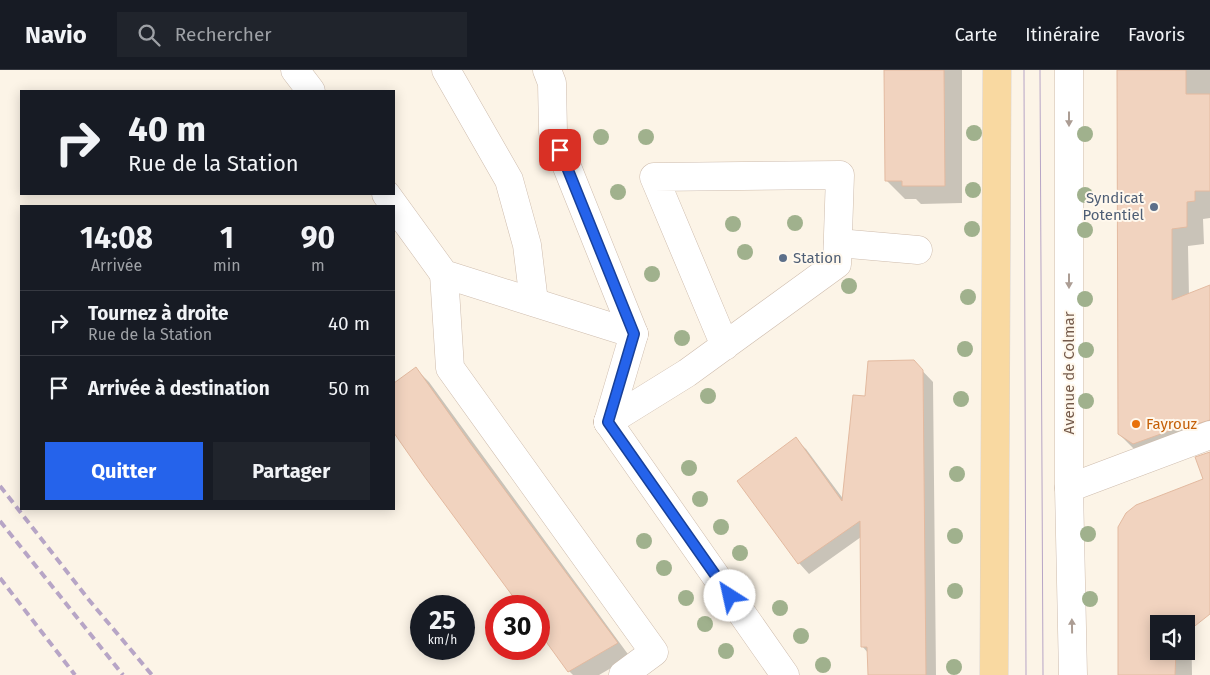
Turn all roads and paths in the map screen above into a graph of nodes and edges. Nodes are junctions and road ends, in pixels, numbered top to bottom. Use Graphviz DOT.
graph roads {
  1 [pos="296,70"];
  2 [pos="446,70"];
  3 [pos="547,70"];
  4 [pos="997,70"];
  5 [pos="1069,70"];
  6 [pos="310,90"];
  7 [pos="395,206"];
  8 [pos="838,242"];
  9 [pos="918,250"];
  10 [pos="444,274"];
  11 [pos="534,302"];
  12 [pos="634,334"];
  13 [pos="725,346"];
  14 [pos="608,422"];
  15 [pos="1210,435"];
  16 [pos="1069,488"];
  17 [pos="623,675"];
  18 [pos="785,675"];
  19 [pos="994,675"];
  20 [pos="1073,675"];
  1 -- 6 [label="street"];
  2 -- 11 [label="street"];
  3 -- 12 [label="street"];
  4 -- 19 [label="main road"];
  5 -- 16 [label="street, Avenue de Colmar, one-way"];
  7 -- 10 [label="street"];
  8 -- 9 [label="street"];
  8 -- 13 [label="street"];
  8 -- 13 [label="street"];
  10 -- 11 [label="street"];
  10 -- 17 [label="street"];
  11 -- 12 [label="street"];
  12 -- 14 [label="street"];
  13 -- 14 [label="street"];
  14 -- 18 [label="street"];
  15 -- 16 [label="street"];
  20 -- 16 [label="street, Avenue de Colmar, one-way"];
}
